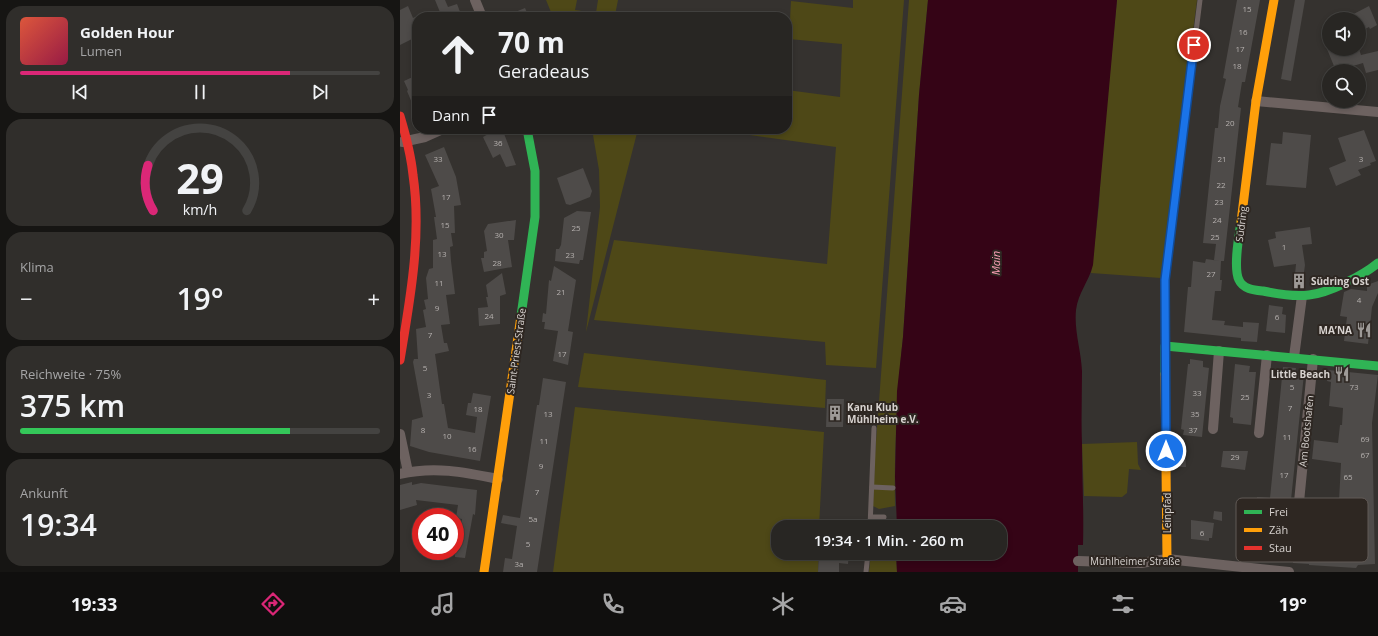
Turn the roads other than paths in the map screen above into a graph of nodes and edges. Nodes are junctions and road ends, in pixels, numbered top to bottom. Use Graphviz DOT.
graph roads {
  1 [pos="475,0"];
  2 [pos="1200,0"];
  3 [pos="1274,0"];
  4 [pos="480,12"];
  5 [pos="1256,101"];
  6 [pos="1378,112"];
  7 [pos="400,116"];
  8 [pos="432,134"];
  9 [pos="528,134"];
  10 [pos="404,142"];
  11 [pos="1378,263"];
  12 [pos="1302,296"];
  13 [pos="1165,346"];
  14 [pos="1219,351"];
  15 [pos="1267,355"];
  16 [pos="1294,357"];
  17 [pos="1313,359"];
  18 [pos="400,360"];
  19 [pos="1378,366"];
  20 [pos="874,428"];
  21 [pos="1213,430"];
  22 [pos="1259,433"];
  23 [pos="400,434"];
  24 [pos="404,473"];
  25 [pos="498,479"];
  26 [pos="872,488"];
  27 [pos="893,488"];
  28 [pos="1299,498"];
  29 [pos="870,517"];
  30 [pos="884,517"];
  31 [pos="1167,559"];
  32 [pos="867,560"];
  33 [pos="1078,560"];
  34 [pos="1144,568"];
  35 [pos="1221,569"];
  36 [pos="484,572"];
  37 [pos="866,572"];
  38 [pos="1289,572"];
  1 -- 4 [label="street"];
  2 -- 13 [label="lane"];
  3 -- 5 [label="street, Südring"];
  5 -- 6 [label="street"];
  5 -- 12 [label="street, Südring"];
  7 -- 10 [label="street"];
  8 -- 10 [label="street"];
  9 -- 25 [label="street, Saint-Priest-Straße"];
  10 -- 18 [label="street"];
  11 -- 12 [label="street, Südring"];
  12 -- 16 [label="street"];
  13 -- 14 [label="street"];
  13 -- 31 [label="street, Leinpfad"];
  14 -- 15 [label="street"];
  14 -- 21 [label="street"];
  15 -- 16 [label="street"];
  15 -- 22 [label="street"];
  16 -- 17 [label="street"];
  17 -- 19 [label="street"];
  17 -- 28 [label="street, Am Bootshafen"];
  20 -- 26 [label="lane"];
  23 -- 24 [label="street"];
  24 -- 25 [label="street"];
  25 -- 36 [label="street, Saint-Priest-Straße"];
  26 -- 27 [label="lane"];
  26 -- 29 [label="lane"];
  29 -- 30 [label="lane"];
  31 -- 34 [label="street, Mühlheimer Straße"];
  31 -- 35 [label="street, Mühlheimer Straße"];
  32 -- 37 [label="lane"];
  33 -- 34 [label="street, Mühlheimer Straße"];
  35 -- 38 [label="street, Mühlheimer Straße"];
}
